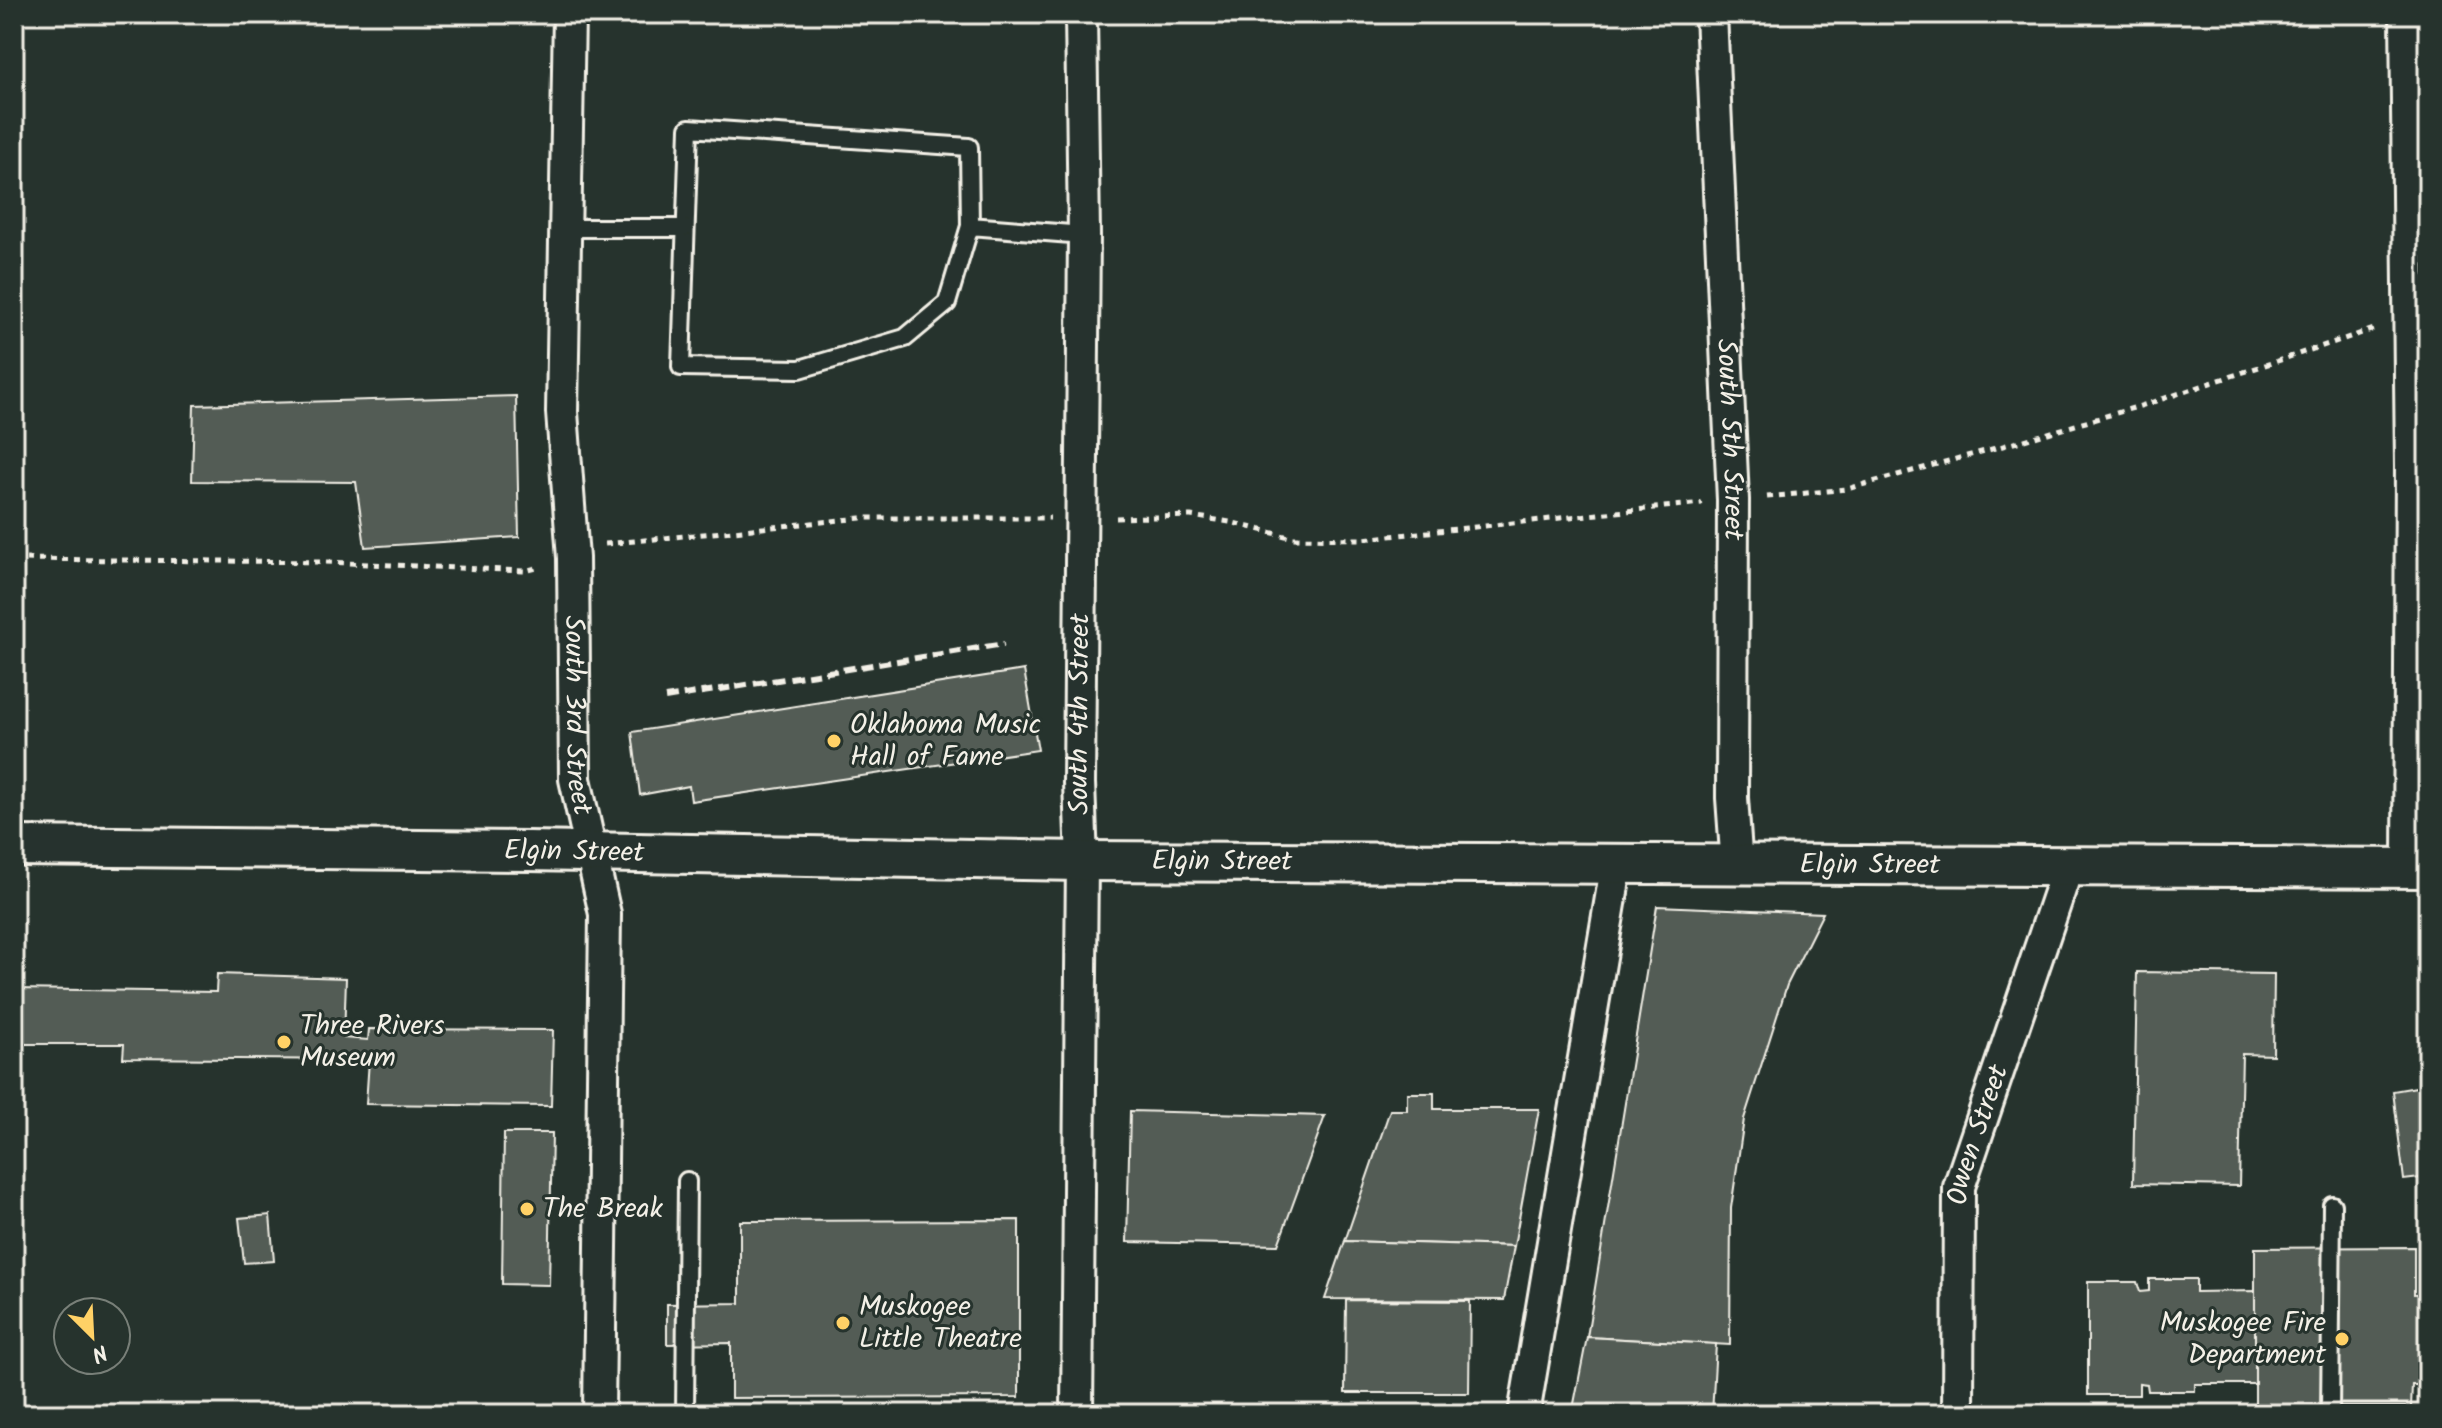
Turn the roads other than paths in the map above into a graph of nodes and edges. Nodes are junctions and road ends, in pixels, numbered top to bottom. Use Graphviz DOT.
graph roads {
  1 [pos="569,14"];
  2 [pos="1081,14"];
  3 [pos="1711,14"];
  4 [pos="2406,14"];
  5 [pos="970,226"];
  6 [pos="565,228"];
  7 [pos="685,228"];
  8 [pos="1084,235"];
  9 [pos="14,846"];
  10 [pos="592,852"];
  11 [pos="1082,861"];
  12 [pos="1617,862"];
  13 [pos="2068,866"];
  14 [pos="1737,867"];
  15 [pos="2419,868"];
  16 [pos="687,1181"];
  17 [pos="2332,1205"];
  18 [pos="599,1414"];
  19 [pos="685,1414"];
  20 [pos="1077,1414"];
  21 [pos="1524,1414"];
  22 [pos="1958,1414"];
  23 [pos="2330,1414"];
  1 -- 6 [label="street, South 3rd Street"];
  2 -- 8 [label="street, South 4th Street"];
  3 -- 14 [label="street, South 5th Street"];
  4 -- 15 [label="street"];
  5 -- 7 [label="lane"];
  5 -- 7 [label="lane"];
  5 -- 8 [label="lane"];
  6 -- 7 [label="lane"];
  6 -- 10 [label="street, South 3rd Street"];
  8 -- 11 [label="street, South 4th Street"];
  9 -- 10 [label="street, Elgin Street"];
  10 -- 11 [label="street, Elgin Street"];
  10 -- 18 [label="street, South 3rd Street"];
  11 -- 12 [label="street, Elgin Street"];
  11 -- 20 [label="street, South 4th Street"];
  12 -- 14 [label="street, Elgin Street"];
  12 -- 21 [label="street"];
  13 -- 14 [label="street, Elgin Street"];
  13 -- 15 [label="street, Elgin Street"];
  13 -- 22 [label="street, Owen Street"];
  16 -- 19 [label="lane"];
  17 -- 23 [label="lane"];
}
